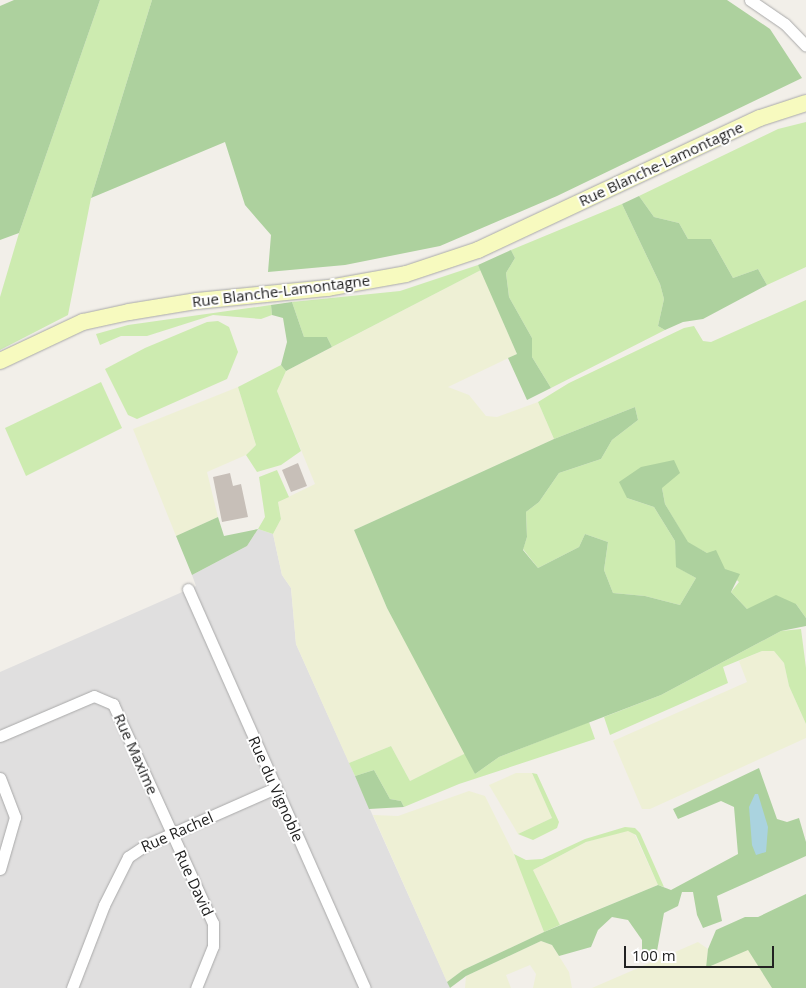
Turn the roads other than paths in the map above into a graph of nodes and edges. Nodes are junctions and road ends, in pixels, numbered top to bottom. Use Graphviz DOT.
graph roads {
  1 [pos="750,0"];
  2 [pos="806,46"];
  3 [pos="806,103"];
  4 [pos="0,362"];
  5 [pos="188,590"];
  6 [pos="0,736"];
  7 [pos="0,778"];
  8 [pos="276,788"];
  9 [pos="172,835"];
  10 [pos="0,869"];
  11 [pos="72,988"];
  12 [pos="196,988"];
  13 [pos="365,988"];
  1 -- 2 [label="street"];
  3 -- 4 [label="street, Rue Blanche-Lamontagne"];
  5 -- 8 [label="street, Rue du Vignoble"];
  6 -- 9 [label="street, Rue Maxime"];
  7 -- 10 [label="street"];
  8 -- 9 [label="street, Rue Rachel"];
  8 -- 13 [label="street, Rue du Vignoble"];
  9 -- 11 [label="street, Rue Rachel"];
  9 -- 12 [label="street, Rue David"];
}
